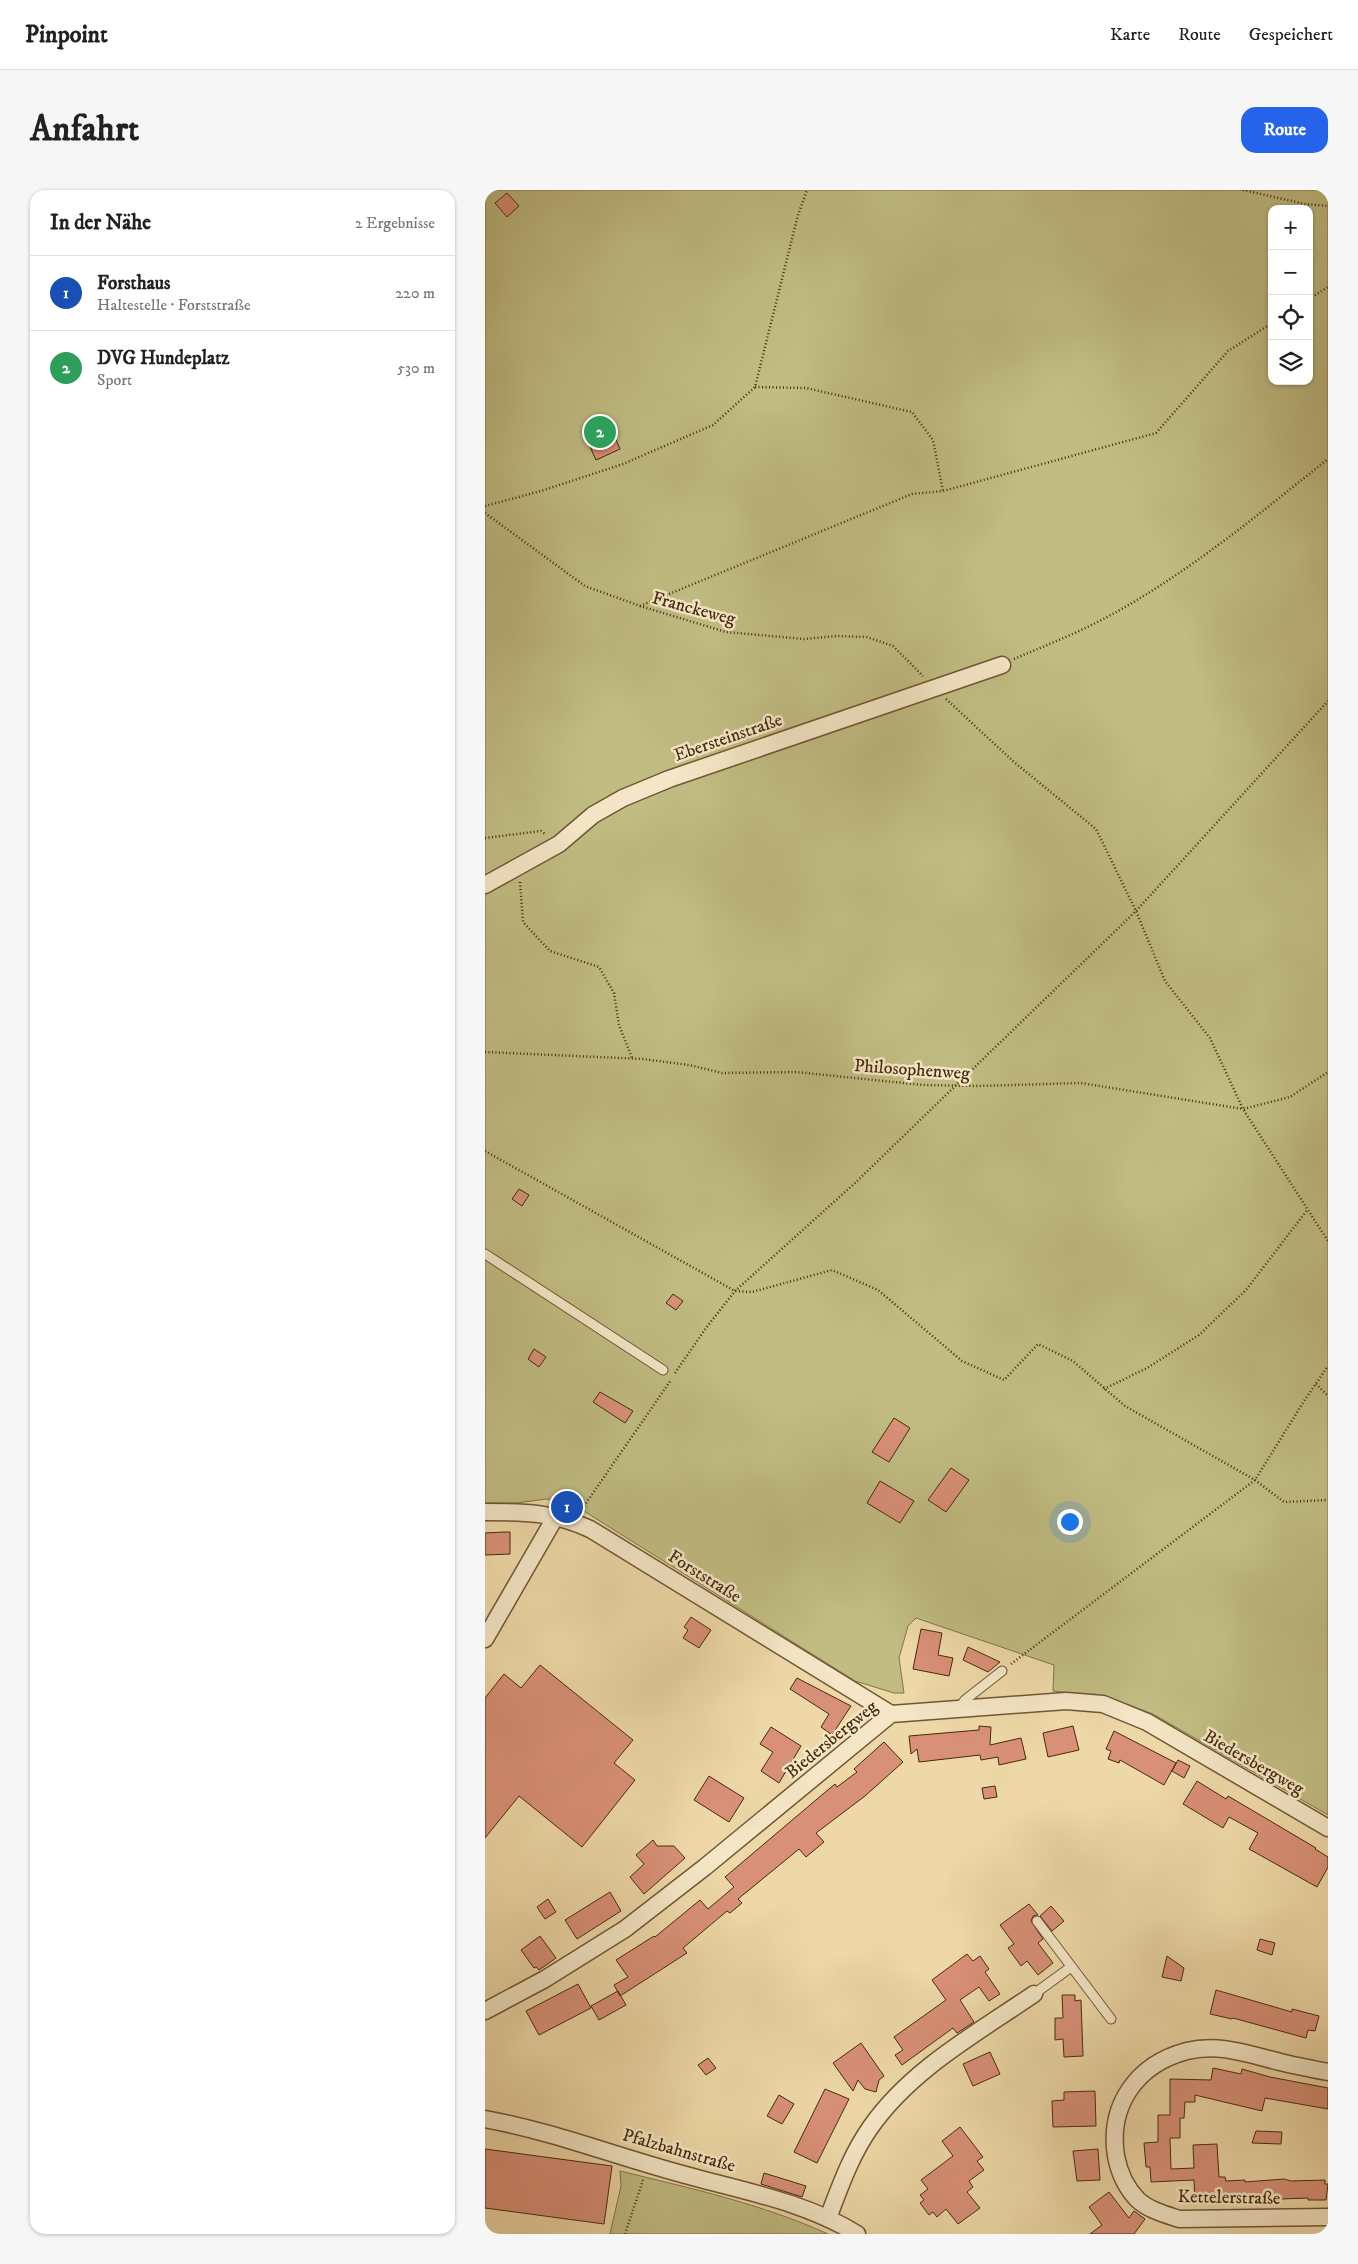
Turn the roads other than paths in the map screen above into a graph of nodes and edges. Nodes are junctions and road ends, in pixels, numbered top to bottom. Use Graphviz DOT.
graph roads {
  1 [pos="1002,665"];
  2 [pos="485,885"];
  3 [pos="485,1254"];
  4 [pos="663,1370"];
  5 [pos="485,1512"];
  6 [pos="556,1516"];
  7 [pos="485,1639"];
  8 [pos="1002,1671"];
  9 [pos="957,1710"];
  10 [pos="891,1714"];
  11 [pos="1328,1828"];
  12 [pos="1037,1921"];
  13 [pos="1071,1967"];
  14 [pos="1034,1994"];
  15 [pos="485,2011"];
  16 [pos="1111,2018"];
  17 [pos="1328,2072"];
  18 [pos="485,2119"];
  19 [pos="1328,2217"];
  20 [pos="828,2218"];
  21 [pos="857,2234"];
  1 -- 2 [label="street, Ebersteinstraße"];
  3 -- 4 [label="lane"];
  5 -- 6 [label="street, Forststraße"];
  6 -- 7 [label="street"];
  6 -- 10 [label="street, Forststraße"];
  8 -- 9 [label="lane"];
  9 -- 10 [label="street, Biedersbergweg"];
  9 -- 11 [label="street, Biedersbergweg"];
  10 -- 15 [label="street, Biedersbergweg"];
  12 -- 13 [label="lane"];
  13 -- 14 [label="lane"];
  13 -- 16 [label="lane"];
  14 -- 20 [label="street"];
  17 -- 19 [label="street, Kettelerstraße"];
  18 -- 20 [label="street, Pfalzbahnstraße"];
  20 -- 21 [label="street, Pfalzbahnstraße"];
}
